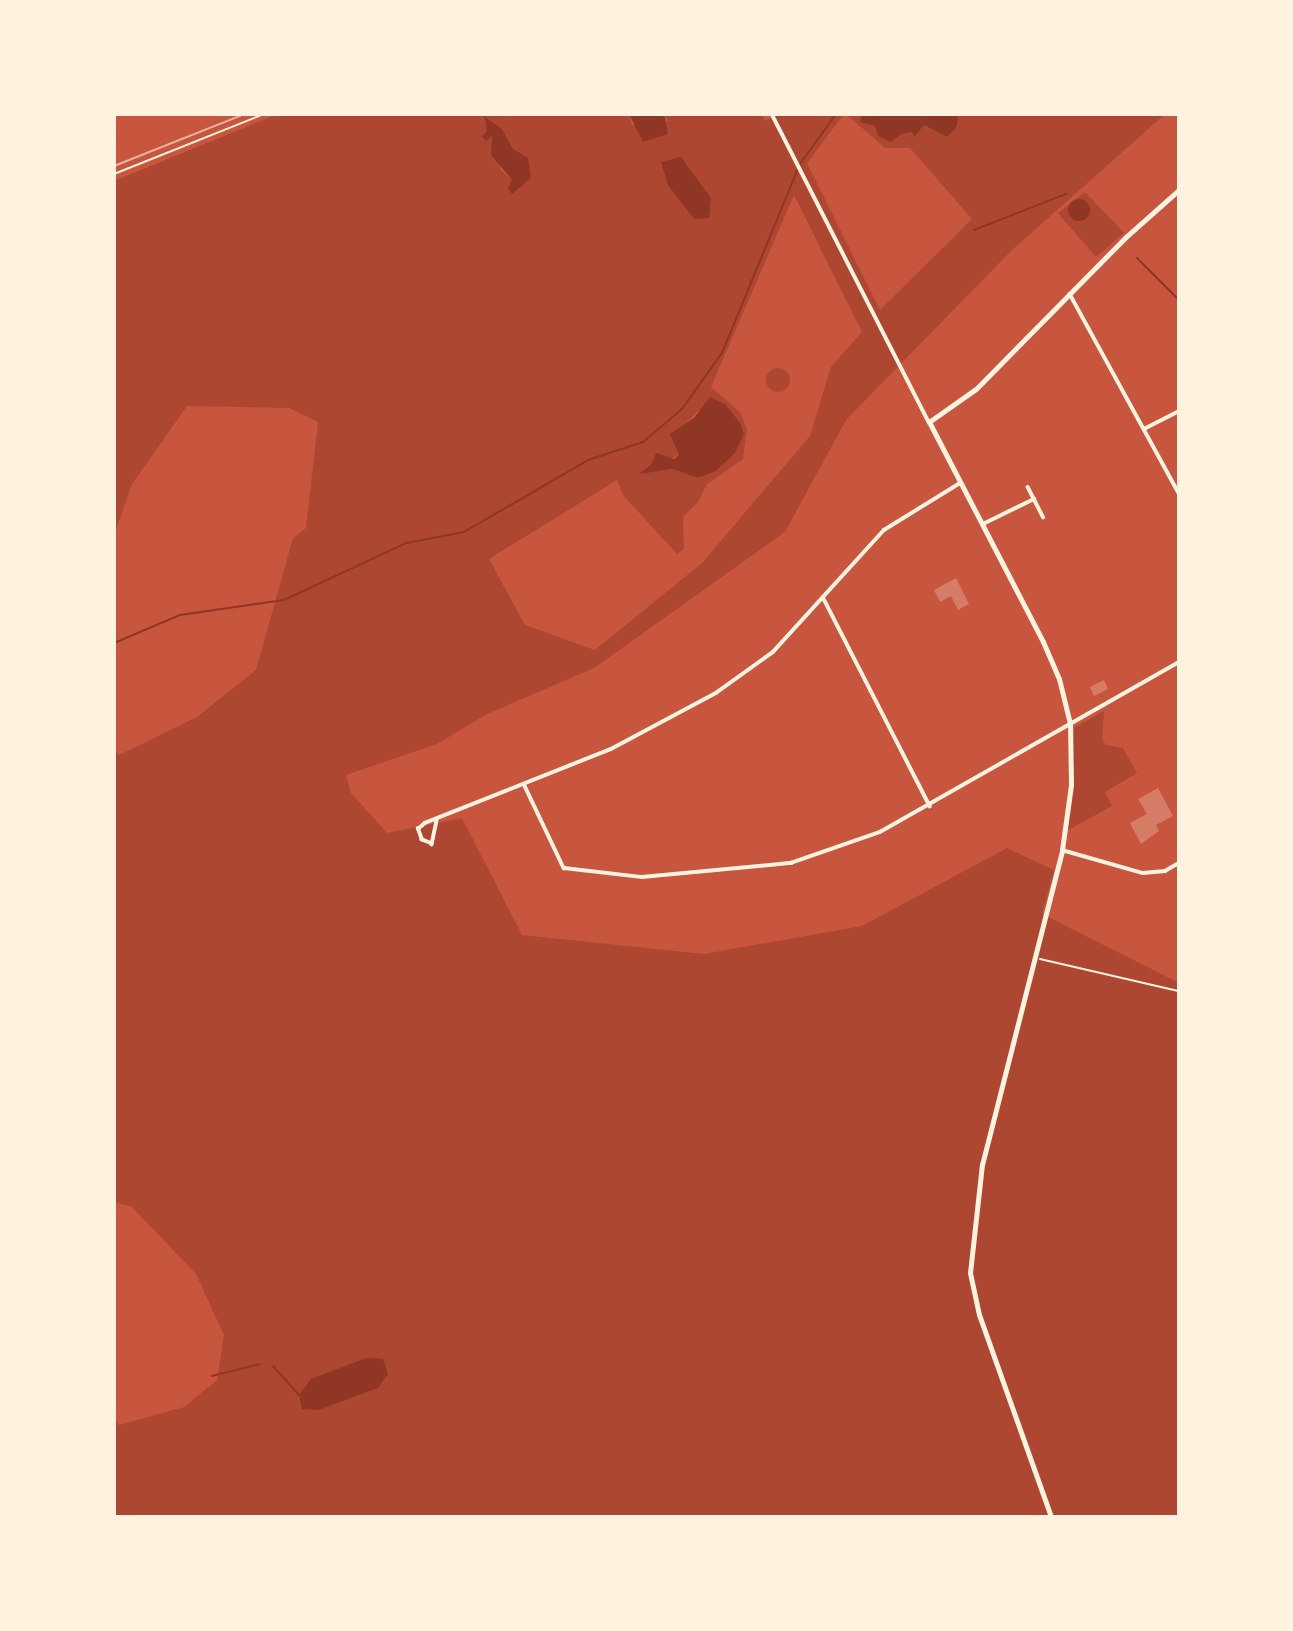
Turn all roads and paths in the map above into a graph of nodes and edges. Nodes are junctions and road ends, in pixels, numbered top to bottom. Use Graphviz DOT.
graph roads {
  1 [pos="264,114"];
  2 [pos="772,114"];
  3 [pos="114,174"];
  4 [pos="1179,190"];
  5 [pos="1070,294"];
  6 [pos="1179,411"];
  7 [pos="929,422"];
  8 [pos="1144,429"];
  9 [pos="960,483"];
  10 [pos="1028,487"];
  11 [pos="1179,493"];
  12 [pos="1034,499"];
  13 [pos="1043,517"];
  14 [pos="983,524"];
  15 [pos="823,597"];
  16 [pos="1179,664"];
  17 [pos="1070,724"];
  18 [pos="525,786"];
  19 [pos="930,806"];
  20 [pos="437,821"];
  21 [pos="1062,850"];
  22 [pos="1179,863"];
  23 [pos="1032,958"];
  24 [pos="1179,991"];
  25 [pos="1051,1517"];
  1 -- 3 [label="path"];
  2 -- 7 [label="street"];
  4 -- 5 [label="street"];
  5 -- 7 [label="street"];
  5 -- 8 [label="street"];
  6 -- 8 [label="street"];
  7 -- 9 [label="street"];
  8 -- 11 [label="street"];
  9 -- 14 [label="street"];
  9 -- 15 [label="street"];
  10 -- 12 [label="street"];
  12 -- 13 [label="street"];
  12 -- 14 [label="street"];
  14 -- 17 [label="street"];
  15 -- 18 [label="street"];
  15 -- 19 [label="street"];
  16 -- 17 [label="street"];
  17 -- 19 [label="street"];
  17 -- 21 [label="street"];
  18 -- 19 [label="street"];
  18 -- 20 [label="street"];
  20 -- 20 [label="street"];
  21 -- 22 [label="street"];
  21 -- 23 [label="street"];
  23 -- 24 [label="path"];
  23 -- 25 [label="street"];
}
